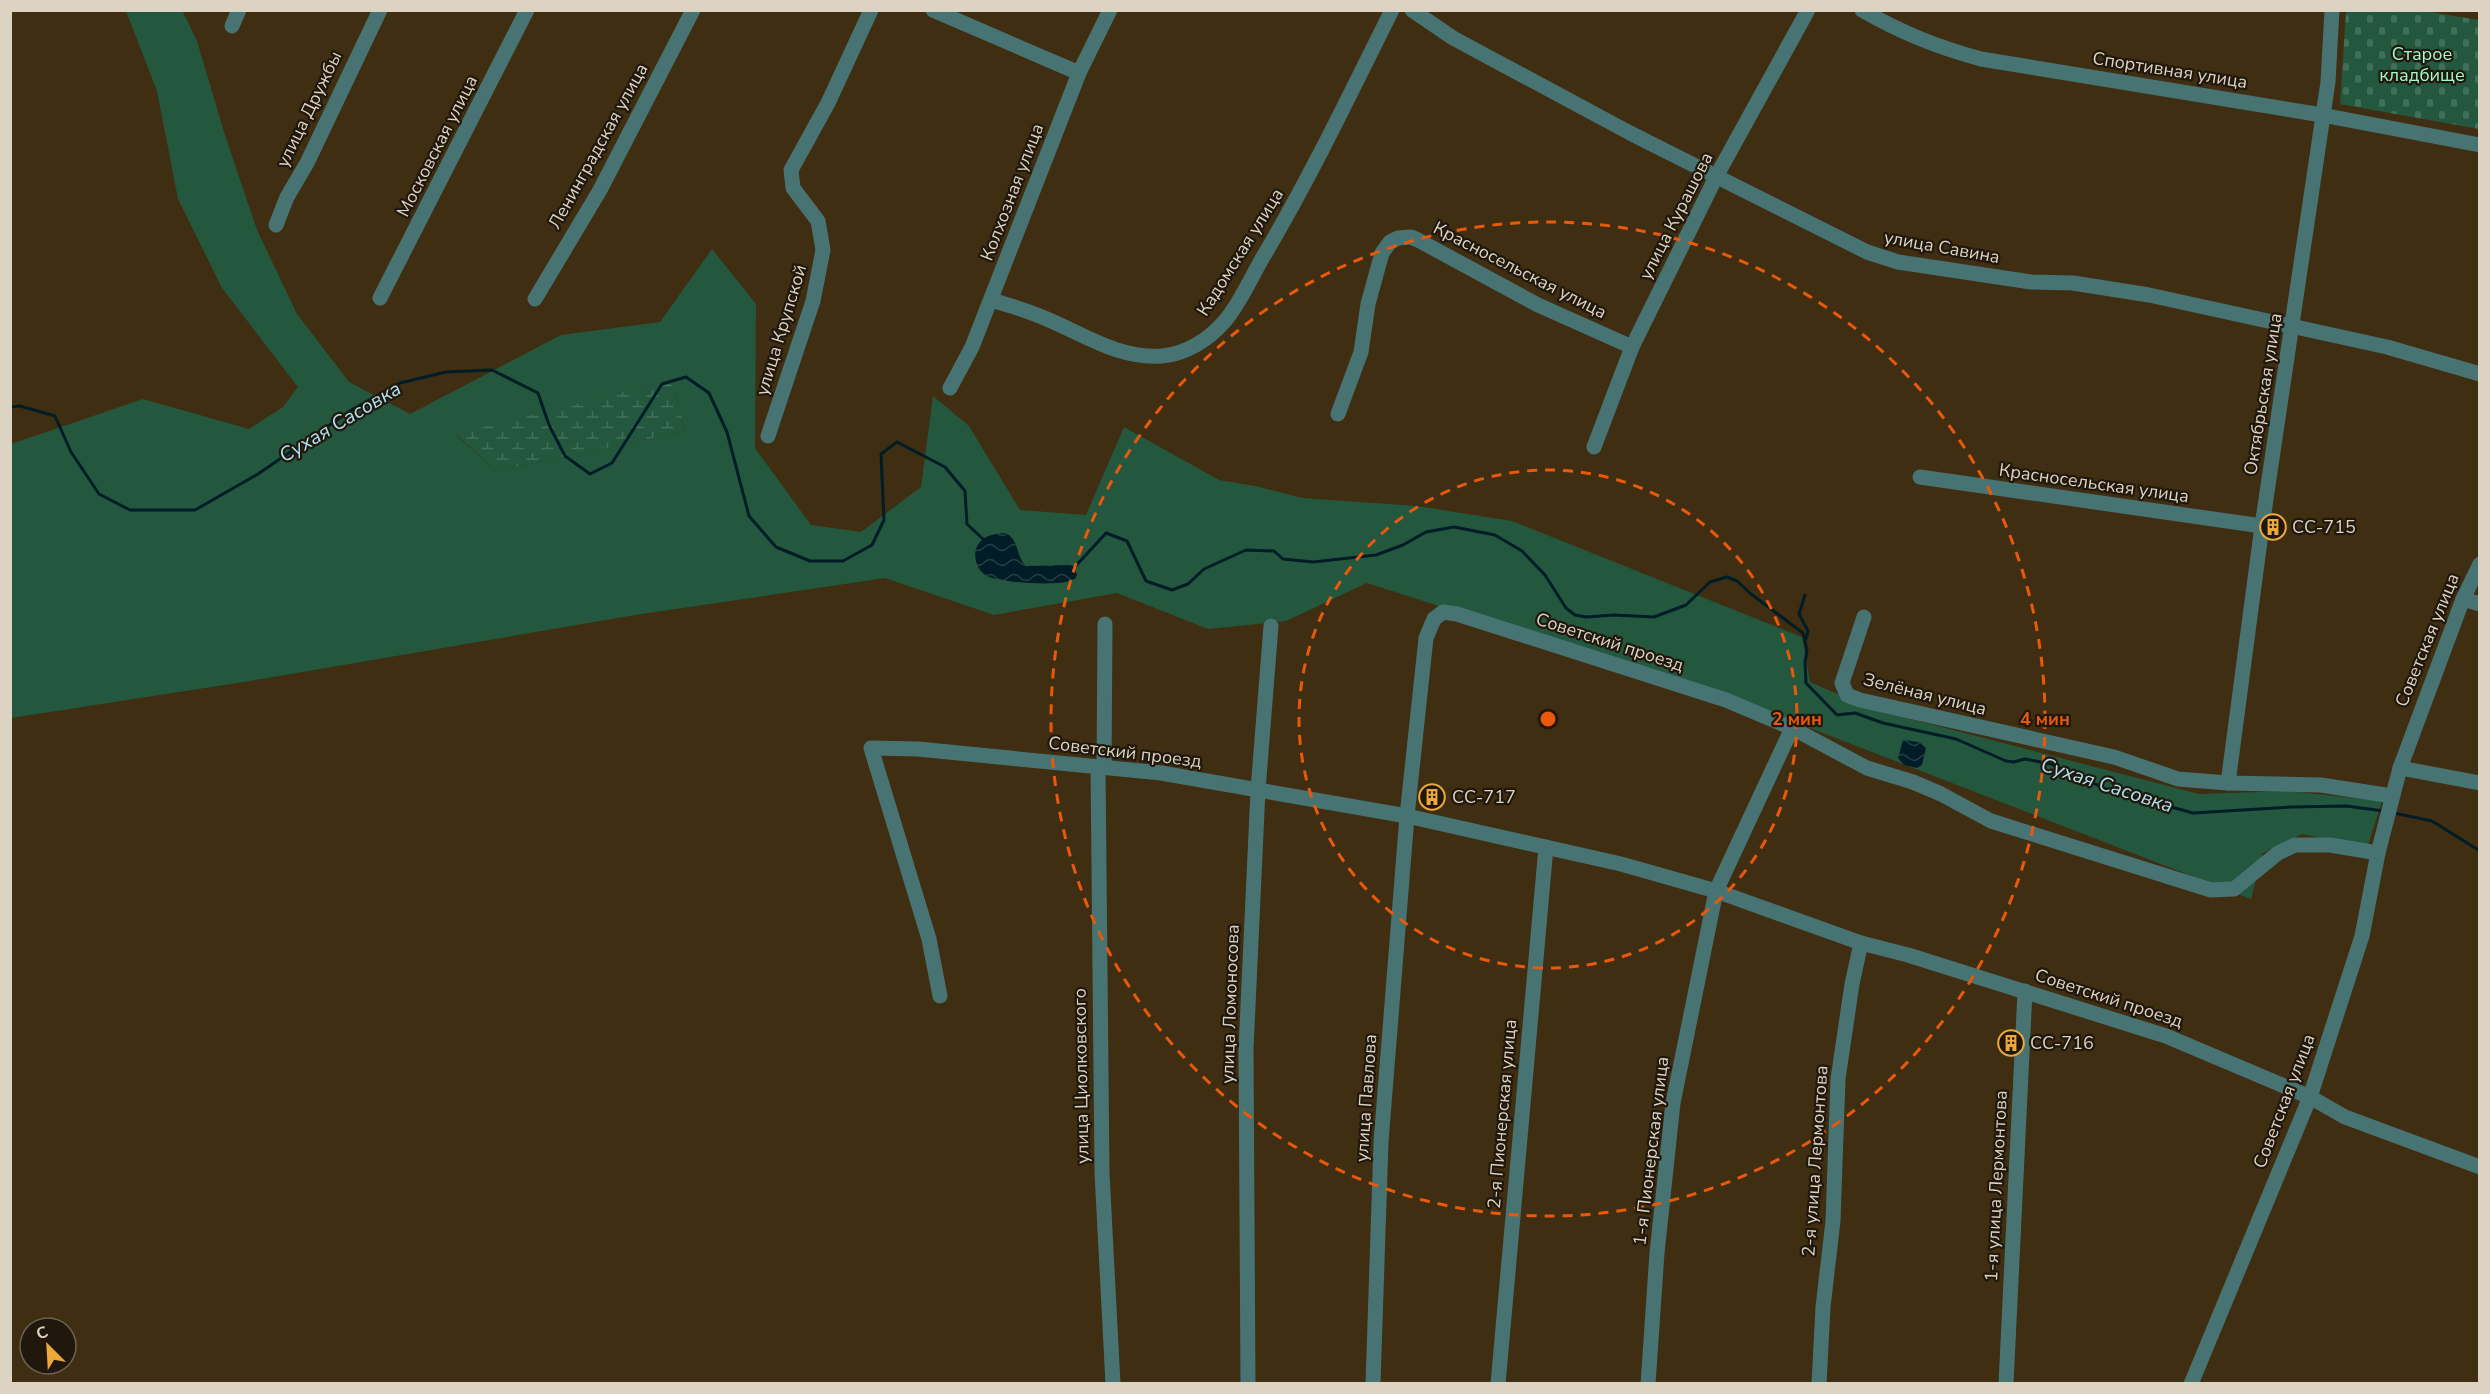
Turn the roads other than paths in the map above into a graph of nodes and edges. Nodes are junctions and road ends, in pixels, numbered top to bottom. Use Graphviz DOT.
graph roads {
  1 [pos="239,10"];
  2 [pos="380,10"];
  3 [pos="528,10"];
  4 [pos="693,10"];
  5 [pos="872,10"];
  6 [pos="933,10"];
  7 [pos="1110,10"];
  8 [pos="1392,10"];
  9 [pos="1412,10"];
  10 [pos="1808,10"];
  11 [pos="1862,10"];
  12 [pos="2332,10"];
  13 [pos="232,26"];
  14 [pos="1079,73"];
  15 [pos="2322,115"];
  16 [pos="2480,145"];
  17 [pos="1717,175"];
  18 [pos="276,225"];
  19 [pos="380,298"];
  20 [pos="536,299"];
  21 [pos="990,300"];
  22 [pos="2293,327"];
  23 [pos="1632,347"];
  24 [pos="2480,374"];
  25 [pos="950,388"];
  26 [pos="1338,414"];
  27 [pos="768,436"];
  28 [pos="1594,447"];
  29 [pos="1920,477"];
  30 [pos="2262,526"];
  31 [pos="2480,564"];
  32 [pos="2463,599"];
  33 [pos="2480,604"];
  34 [pos="1864,617"];
  35 [pos="1105,624"];
  36 [pos="1271,626"];
  37 [pos="1792,728"];
  38 [pos="1101,768"];
  39 [pos="2400,768"];
  40 [pos="2228,783"];
  41 [pos="2480,783"];
  42 [pos="1258,790"];
  43 [pos="2392,798"];
  44 [pos="1407,816"];
  45 [pos="1546,847"];
  46 [pos="2378,853"];
  47 [pos="1716,891"];
  48 [pos="1861,943"];
  49 [pos="2025,991"];
  50 [pos="940,996"];
  51 [pos="2310,1097"];
  52 [pos="2480,1167"];
  53 [pos="1113,1383"];
  54 [pos="1248,1383"];
  55 [pos="1373,1383"];
  56 [pos="1498,1383"];
  57 [pos="1648,1383"];
  58 [pos="1818,1383"];
  59 [pos="2006,1383"];
  60 [pos="2191,1383"];
  1 -- 13 [label="street"];
  2 -- 18 [label="street, улица Дружбы"];
  3 -- 19 [label="street, Московская улица"];
  4 -- 20 [label="street, Ленинградская улица"];
  5 -- 27 [label="street, улица Крупской"];
  6 -- 14 [label="street"];
  7 -- 14 [label="street, Колхозная улица"];
  8 -- 21 [label="street, Кадомская улица"];
  9 -- 17 [label="street, улица Савина"];
  10 -- 17 [label="street, улица Курашова"];
  11 -- 15 [label="street, Спортивная улица"];
  12 -- 15 [label="street, Октябрьская улица"];
  14 -- 21 [label="street, Колхозная улица"];
  15 -- 16 [label="street, Спортивная улица"];
  15 -- 22 [label="street, Октябрьская улица"];
  17 -- 22 [label="street, улица Савина"];
  17 -- 23 [label="street, улица Курашова"];
  21 -- 25 [label="street, Колхозная улица"];
  22 -- 24 [label="street, улица Савина"];
  22 -- 30 [label="street, Октябрьская улица"];
  23 -- 26 [label="street, Красносельская улица"];
  23 -- 28 [label="street, улица Курашова"];
  29 -- 30 [label="street, Красносельская улица"];
  30 -- 40 [label="street, Октябрьская улица"];
  31 -- 32 [label="street, Советская улица"];
  32 -- 33 [label="street"];
  32 -- 39 [label="street, Советская улица"];
  34 -- 40 [label="street, Зелёная улица"];
  35 -- 38 [label="street, улица Циолковского"];
  36 -- 42 [label="street, улица Ломоносова"];
  37 -- 44 [label="street, Советский проезд"];
  37 -- 46 [label="street"];
  37 -- 47 [label="street"];
  38 -- 42 [label="street, Советский проезд"];
  38 -- 50 [label="street, Советский проезд"];
  38 -- 53 [label="street, улица Циолковского"];
  39 -- 41 [label="street"];
  39 -- 43 [label="street, Советская улица"];
  40 -- 43 [label="street, Зелёная улица"];
  42 -- 44 [label="street, Советский проезд"];
  42 -- 54 [label="street, улица Ломоносова"];
  43 -- 46 [label="street, Советская улица"];
  44 -- 45 [label="street, Советский проезд"];
  44 -- 55 [label="street, улица Павлова"];
  45 -- 47 [label="street, Советский проезд"];
  45 -- 56 [label="street, 2-я Пионерская улица"];
  46 -- 51 [label="street, Советская улица"];
  47 -- 48 [label="street, Советский проезд"];
  47 -- 57 [label="street, 1-я Пионерская улица"];
  48 -- 49 [label="street, Советский проезд"];
  48 -- 58 [label="street, 2-я улица Лермонтова"];
  49 -- 51 [label="street, Советский проезд"];
  49 -- 59 [label="street, 1-я улица Лермонтова"];
  51 -- 52 [label="street, Советский проезд"];
  51 -- 60 [label="street, Советская улица"];
}
